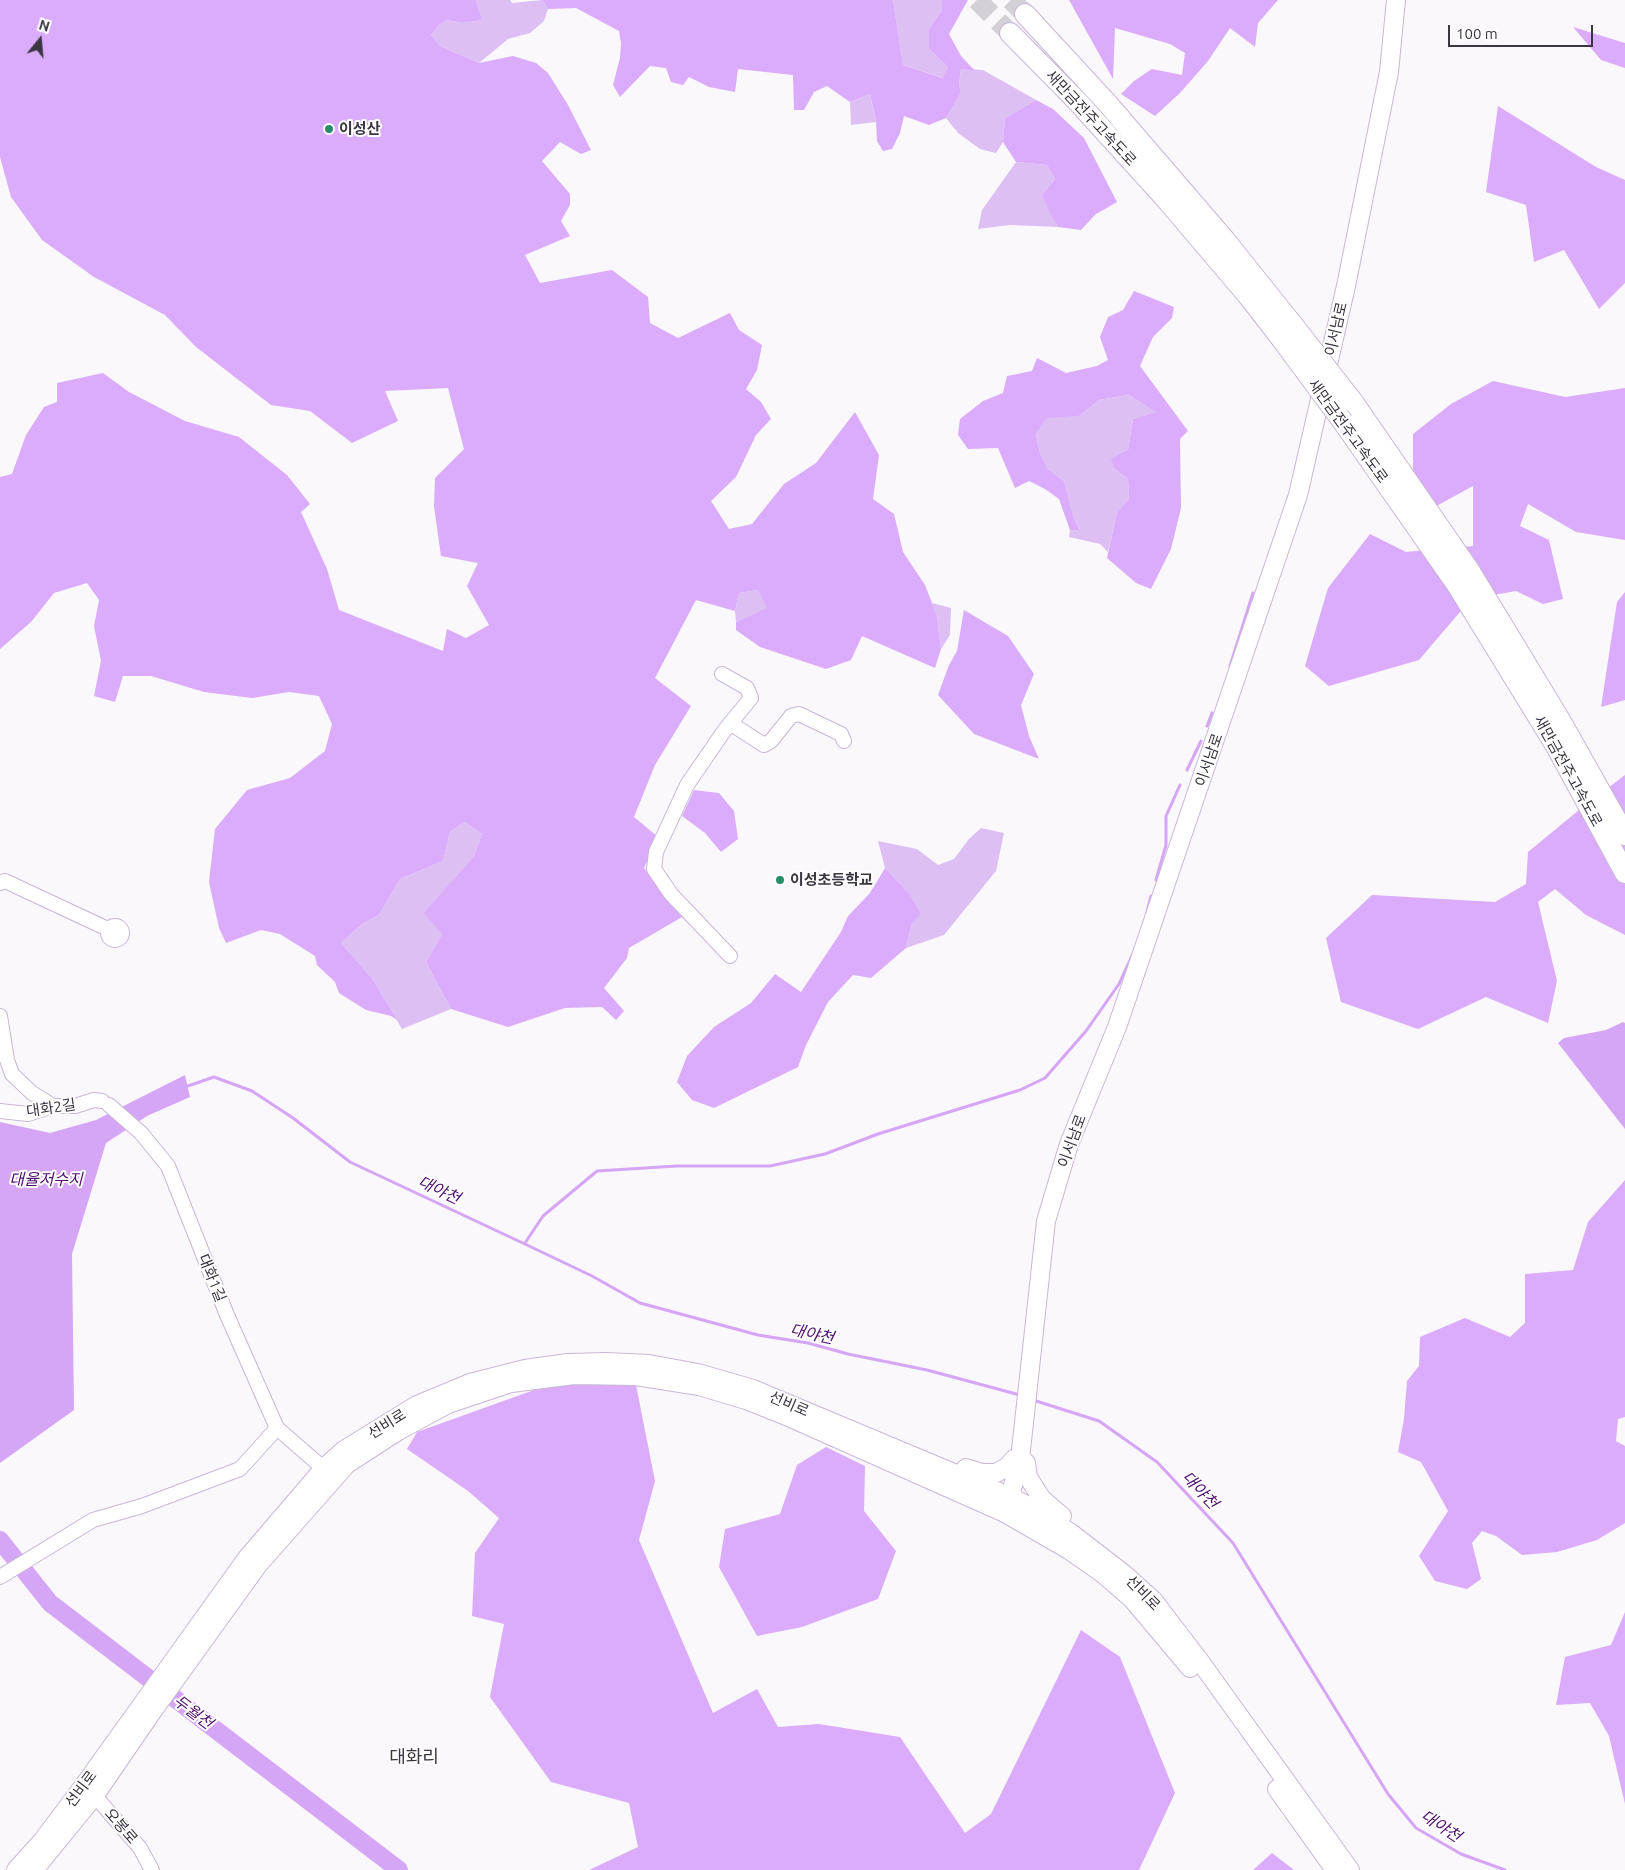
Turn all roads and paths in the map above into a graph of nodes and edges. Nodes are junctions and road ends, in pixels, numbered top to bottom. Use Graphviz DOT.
graph roads {
  1 [pos="1396,0"];
  2 [pos="1025,14"];
  3 [pos="1010,34"];
  4 [pos="1171,191"];
  5 [pos="1288,333"];
  6 [pos="722,674"];
  7 [pos="730,723"];
  8 [pos="844,741"];
  9 [pos="1625,835"];
  10 [pos="1625,873"];
  11 [pos="0,883"];
  12 [pos="110,930"];
  13 [pos="730,956"];
  14 [pos="0,1016"];
  15 [pos="105,1103"];
  16 [pos="53,1106"];
  17 [pos="0,1111"];
  18 [pos="278,1428"];
  19 [pos="1020,1459"];
  20 [pos="329,1473"];
  21 [pos="961,1475"];
  22 [pos="1008,1505"];
  23 [pos="1071,1533"];
  24 [pos="2,1575"];
  25 [pos="90,1790"];
  26 [pos="16,1870"];
  27 [pos="34,1870"];
  28 [pos="152,1870"];
  29 [pos="1335,1870"];
  30 [pos="1350,1870"];
  1 -- 19 [label="main road, 이서남로"];
  2 -- 4 [label="highway, 새만금전주고속도로"];
  3 -- 4 [label="highway, 새만금전주고속도로"];
  4 -- 5 [label="highway, 새만금전주고속도로"];
  5 -- 9 [label="highway, 새만금전주고속도로, bridge"];
  5 -- 10 [label="highway, 새만금전주고속도로, bridge"];
  6 -- 7 [label="street"];
  7 -- 8 [label="street"];
  7 -- 13 [label="street"];
  11 -- 12 [label="street"];
  14 -- 16 [label="street"];
  15 -- 16 [label="street, 대화2길"];
  15 -- 18 [label="street, 대화1길"];
  16 -- 17 [label="street, 대화2길"];
  18 -- 20 [label="street, 대화1길"];
  18 -- 24 [label="street"];
  19 -- 21 [label="main road"];
  19 -- 22 [label="main road, 이서남로"];
  19 -- 23 [label="main road"];
  20 -- 21 [label="main road, 선비로"];
  20 -- 22 [label="main road, 선비로"];
  20 -- 25 [label="main road, 선비로"];
  21 -- 22 [label="main road, 선비로"];
  22 -- 23 [label="main road, 선비로"];
  22 -- 29 [label="main road, 선비로"];
  23 -- 30 [label="main road, 선비로"];
  25 -- 26 [label="main road, 선비로"];
  25 -- 27 [label="main road, 선비로"];
  25 -- 28 [label="street, 오봉로"];
}
